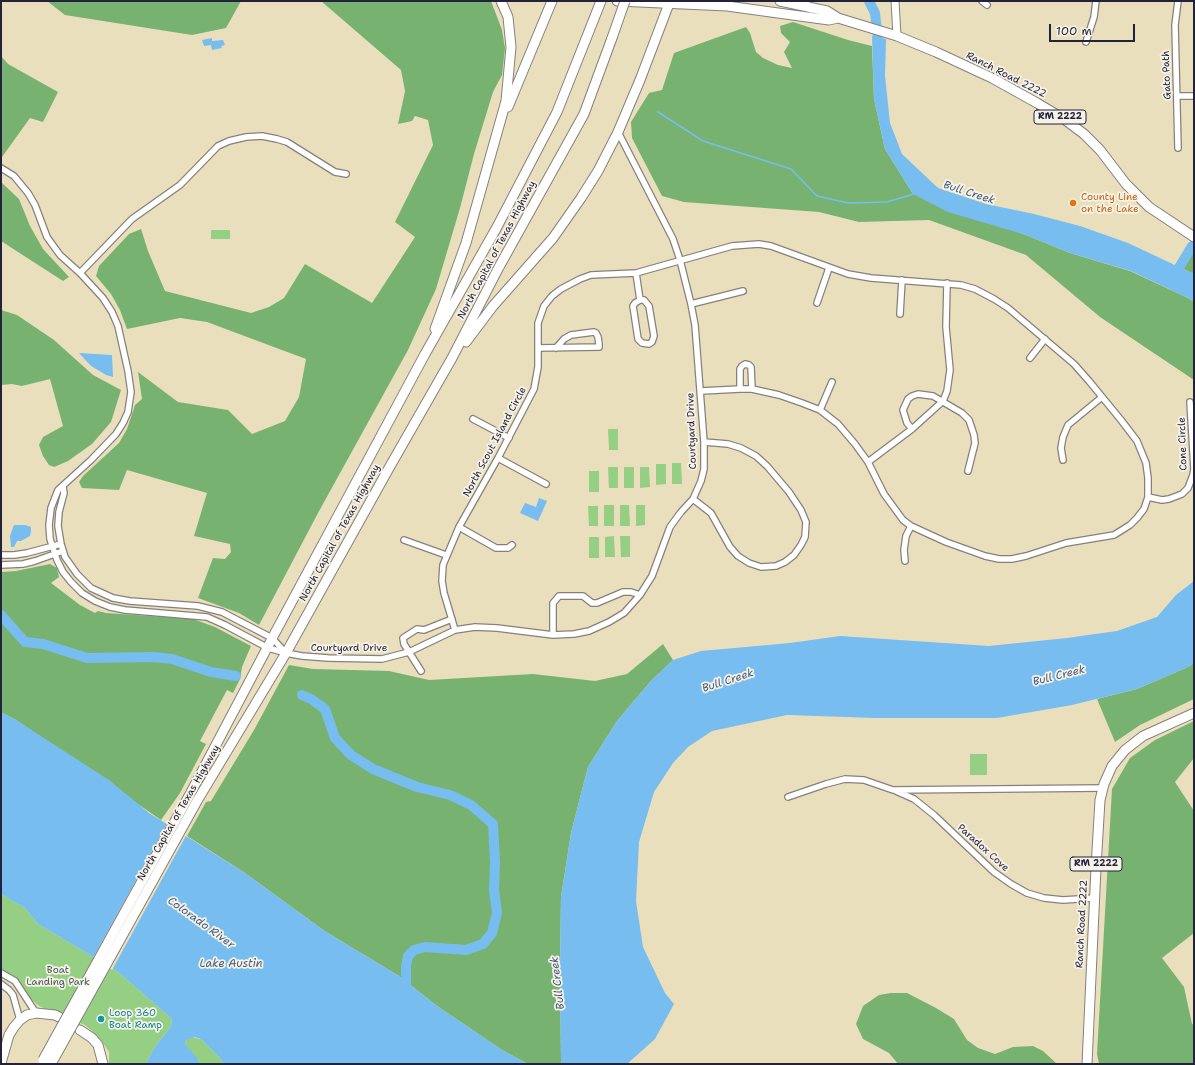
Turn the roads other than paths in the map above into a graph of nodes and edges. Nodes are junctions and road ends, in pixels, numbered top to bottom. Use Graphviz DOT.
graph roads {
  1 [pos="502,1"];
  2 [pos="552,1"];
  3 [pos="601,1"];
  4 [pos="618,1"];
  5 [pos="625,1"];
  6 [pos="780,1"];
  7 [pos="795,1"];
  8 [pos="895,1"];
  9 [pos="982,1"];
  10 [pos="1096,1"];
  11 [pos="1178,1"];
  12 [pos="670,2"];
  13 [pos="987,5"];
  14 [pos="811,8"];
  15 [pos="838,18"];
  16 [pos="897,36"];
  17 [pos="1086,42"];
  18 [pos="1177,96"];
  19 [pos="1194,96"];
  20 [pos="618,132"];
  21 [pos="494,141"];
  22 [pos="1178,148"];
  23 [pos="1,168"];
  24 [pos="346,174"];
  25 [pos="1194,237"];
  26 [pos="680,260"];
  27 [pos="829,268"];
  28 [pos="80,273"];
  29 [pos="636,273"];
  30 [pos="902,280"];
  31 [pos="947,283"];
  32 [pos="743,291"];
  33 [pos="640,300"];
  34 [pos="817,303"];
  35 [pos="691,304"];
  36 [pos="900,314"];
  37 [pos="1045,339"];
  38 [pos="538,348"];
  39 [pos="556,348"];
  40 [pos="426,354"];
  41 [pos="452,358"];
  42 [pos="1030,358"];
  43 [pos="832,382"];
  44 [pos="740,389"];
  45 [pos="752,389"];
  46 [pos="701,391"];
  47 [pos="1102,397"];
  48 [pos="943,401"];
  49 [pos="1190,402"];
  50 [pos="820,410"];
  51 [pos="473,419"];
  52 [pos="912,429"];
  53 [pos="509,438"];
  54 [pos="704,442"];
  55 [pos="498,458"];
  56 [pos="1063,460"];
  57 [pos="868,462"];
  58 [pos="968,471"];
  59 [pos="546,484"];
  60 [pos="63,487"];
  61 [pos="1148,497"];
  62 [pos="693,499"];
  63 [pos="911,526"];
  64 [pos="459,527"];
  65 [pos="404,540"];
  66 [pos="61,544"];
  67 [pos="512,545"];
  68 [pos="52,546"];
  69 [pos="63,551"];
  70 [pos="55,554"];
  71 [pos="1,555"];
  72 [pos="446,555"];
  73 [pos="905,561"];
  74 [pos="1,565"];
  75 [pos="640,595"];
  76 [pos="130,601"];
  77 [pos="129,610"];
  78 [pos="452,619"];
  79 [pos="455,630"];
  80 [pos="553,635"];
  81 [pos="272,638"];
  82 [pos="268,648"];
  83 [pos="409,652"];
  84 [pos="286,653"];
  85 [pos="420,671"];
  86 [pos="1194,712"];
  87 [pos="1103,788"];
  88 [pos="893,790"];
  89 [pos="788,797"];
  90 [pos="193,798"];
  91 [pos="1094,898"];
  92 [pos="1,973"];
  93 [pos="1,984"];
  94 [pos="36,1013"];
  95 [pos="59,1017"];
  96 [pos="20,1020"];
  97 [pos="80,1030"];
  98 [pos="1,1063"];
  99 [pos="45,1063"];
  100 [pos="103,1064"];
  101 [pos="1087,1064"];
  1 -- 21 [label="main road"];
  2 -- 21 [label="main road"];
  3 -- 40 [label="main road, North Capital of Texas Highway"];
  4 -- 12 [label="main road, RM 2222"];
  5 -- 41 [label="main road, North Capital of Texas Highway, bridge"];
  6 -- 14 [label="main road, Ranch Road 2222 / RM 2222"];
  7 -- 14 [label="main road"];
  8 -- 16 [label="street"];
  9 -- 13 [label="street"];
  10 -- 17 [label="street"];
  11 -- 18 [label="street, Gato Path"];
  12 -- 15 [label="main road, Ranch Road 2222 / RM 2222"];
  12 -- 20 [label="main road"];
  14 -- 15 [label="main road, Ranch Road 2222 / RM 2222"];
  15 -- 16 [label="main road, Ranch Road 2222 / RM 2222"];
  16 -- 25 [label="main road, Ranch Road 2222 / RM 2222"];
  18 -- 19 [label="street"];
  18 -- 22 [label="street, Gato Path"];
  20 -- 26 [label="street, Courtyard Drive"];
  20 -- 41 [label="main road"];
  21 -- 40 [label="main road"];
  23 -- 28 [label="street, Courtyard Drive"];
  24 -- 28 [label="street"];
  26 -- 27 [label="street, North Scout Island Circle"];
  26 -- 29 [label="street, North Scout Island Circle"];
  26 -- 35 [label="street, Courtyard Drive"];
  27 -- 30 [label="street, North Scout Island Circle"];
  27 -- 34 [label="street"];
  28 -- 60 [label="street, Courtyard Drive"];
  29 -- 33 [label="street"];
  29 -- 38 [label="street, North Scout Island Circle"];
  30 -- 31 [label="street, North Scout Island Circle"];
  30 -- 36 [label="street"];
  31 -- 37 [label="street, North Scout Island Circle"];
  31 -- 48 [label="street"];
  32 -- 35 [label="street"];
  33 -- 33 [label="street"];
  35 -- 46 [label="street, Courtyard Drive"];
  37 -- 42 [label="street"];
  37 -- 47 [label="street, North Scout Island Circle"];
  38 -- 39 [label="street"];
  38 -- 53 [label="street, North Scout Island Circle"];
  39 -- 39 [label="street"];
  40 -- 81 [label="main road, North Capital of Texas Highway"];
  41 -- 84 [label="main road, North Capital of Texas Highway"];
  43 -- 50 [label="street"];
  44 -- 45 [label="street"];
  44 -- 45 [label="street"];
  44 -- 46 [label="street"];
  45 -- 50 [label="street"];
  46 -- 54 [label="street, Courtyard Drive"];
  47 -- 56 [label="street"];
  47 -- 61 [label="street, North Scout Island Circle"];
  48 -- 52 [label="street"];
  48 -- 52 [label="street"];
  48 -- 58 [label="street"];
  49 -- 61 [label="street, Cone Circle"];
  50 -- 57 [label="street"];
  51 -- 53 [label="street"];
  52 -- 57 [label="street"];
  53 -- 55 [label="street, North Scout Island Circle"];
  54 -- 62 [label="street, Courtyard Drive"];
  54 -- 62 [label="street"];
  55 -- 59 [label="street"];
  55 -- 64 [label="street, North Scout Island Circle"];
  57 -- 63 [label="street"];
  60 -- 66 [label="street"];
  60 -- 68 [label="street, Courtyard Drive"];
  61 -- 63 [label="street"];
  62 -- 75 [label="street, Courtyard Drive"];
  63 -- 73 [label="street"];
  64 -- 67 [label="street"];
  64 -- 72 [label="street, North Scout Island Circle"];
  65 -- 72 [label="street"];
  66 -- 68 [label="street"];
  66 -- 69 [label="street"];
  68 -- 70 [label="street, Courtyard Drive"];
  68 -- 71 [label="street"];
  69 -- 70 [label="street"];
  69 -- 76 [label="street"];
  70 -- 74 [label="street"];
  70 -- 77 [label="street, Courtyard Drive"];
  72 -- 78 [label="street, North Scout Island Circle"];
  75 -- 80 [label="street, Courtyard Drive"];
  75 -- 80 [label="street"];
  76 -- 77 [label="street"];
  76 -- 81 [label="street"];
  77 -- 82 [label="street, Courtyard Drive"];
  78 -- 79 [label="street, North Scout Island Circle"];
  78 -- 83 [label="street"];
  79 -- 80 [label="street, Courtyard Drive"];
  79 -- 83 [label="street, Courtyard Drive"];
  81 -- 82 [label="main road, North Capital of Texas Highway"];
  81 -- 84 [label="street"];
  82 -- 84 [label="street, Courtyard Drive"];
  82 -- 90 [label="main road, North Capital of Texas Highway"];
  83 -- 84 [label="street, Courtyard Drive"];
  83 -- 85 [label="street"];
  84 -- 90 [label="main road, North Capital of Texas Highway"];
  86 -- 87 [label="main road, Ranch Road 2222 / RM 2222"];
  87 -- 88 [label="street"];
  87 -- 91 [label="main road, Ranch Road 2222 / RM 2222"];
  88 -- 89 [label="street, Paradox Cove"];
  88 -- 91 [label="street, Paradox Cove"];
  90 -- 99 [label="main road, North Capital of Texas Highway, bridge"];
  91 -- 101 [label="main road, Ranch Road 2222 / RM 2222"];
  92 -- 94 [label="street"];
  93 -- 96 [label="street"];
  94 -- 95 [label="main road"];
  94 -- 96 [label="main road"];
  96 -- 98 [label="main road"];
  97 -- 100 [label="main road"];
}
